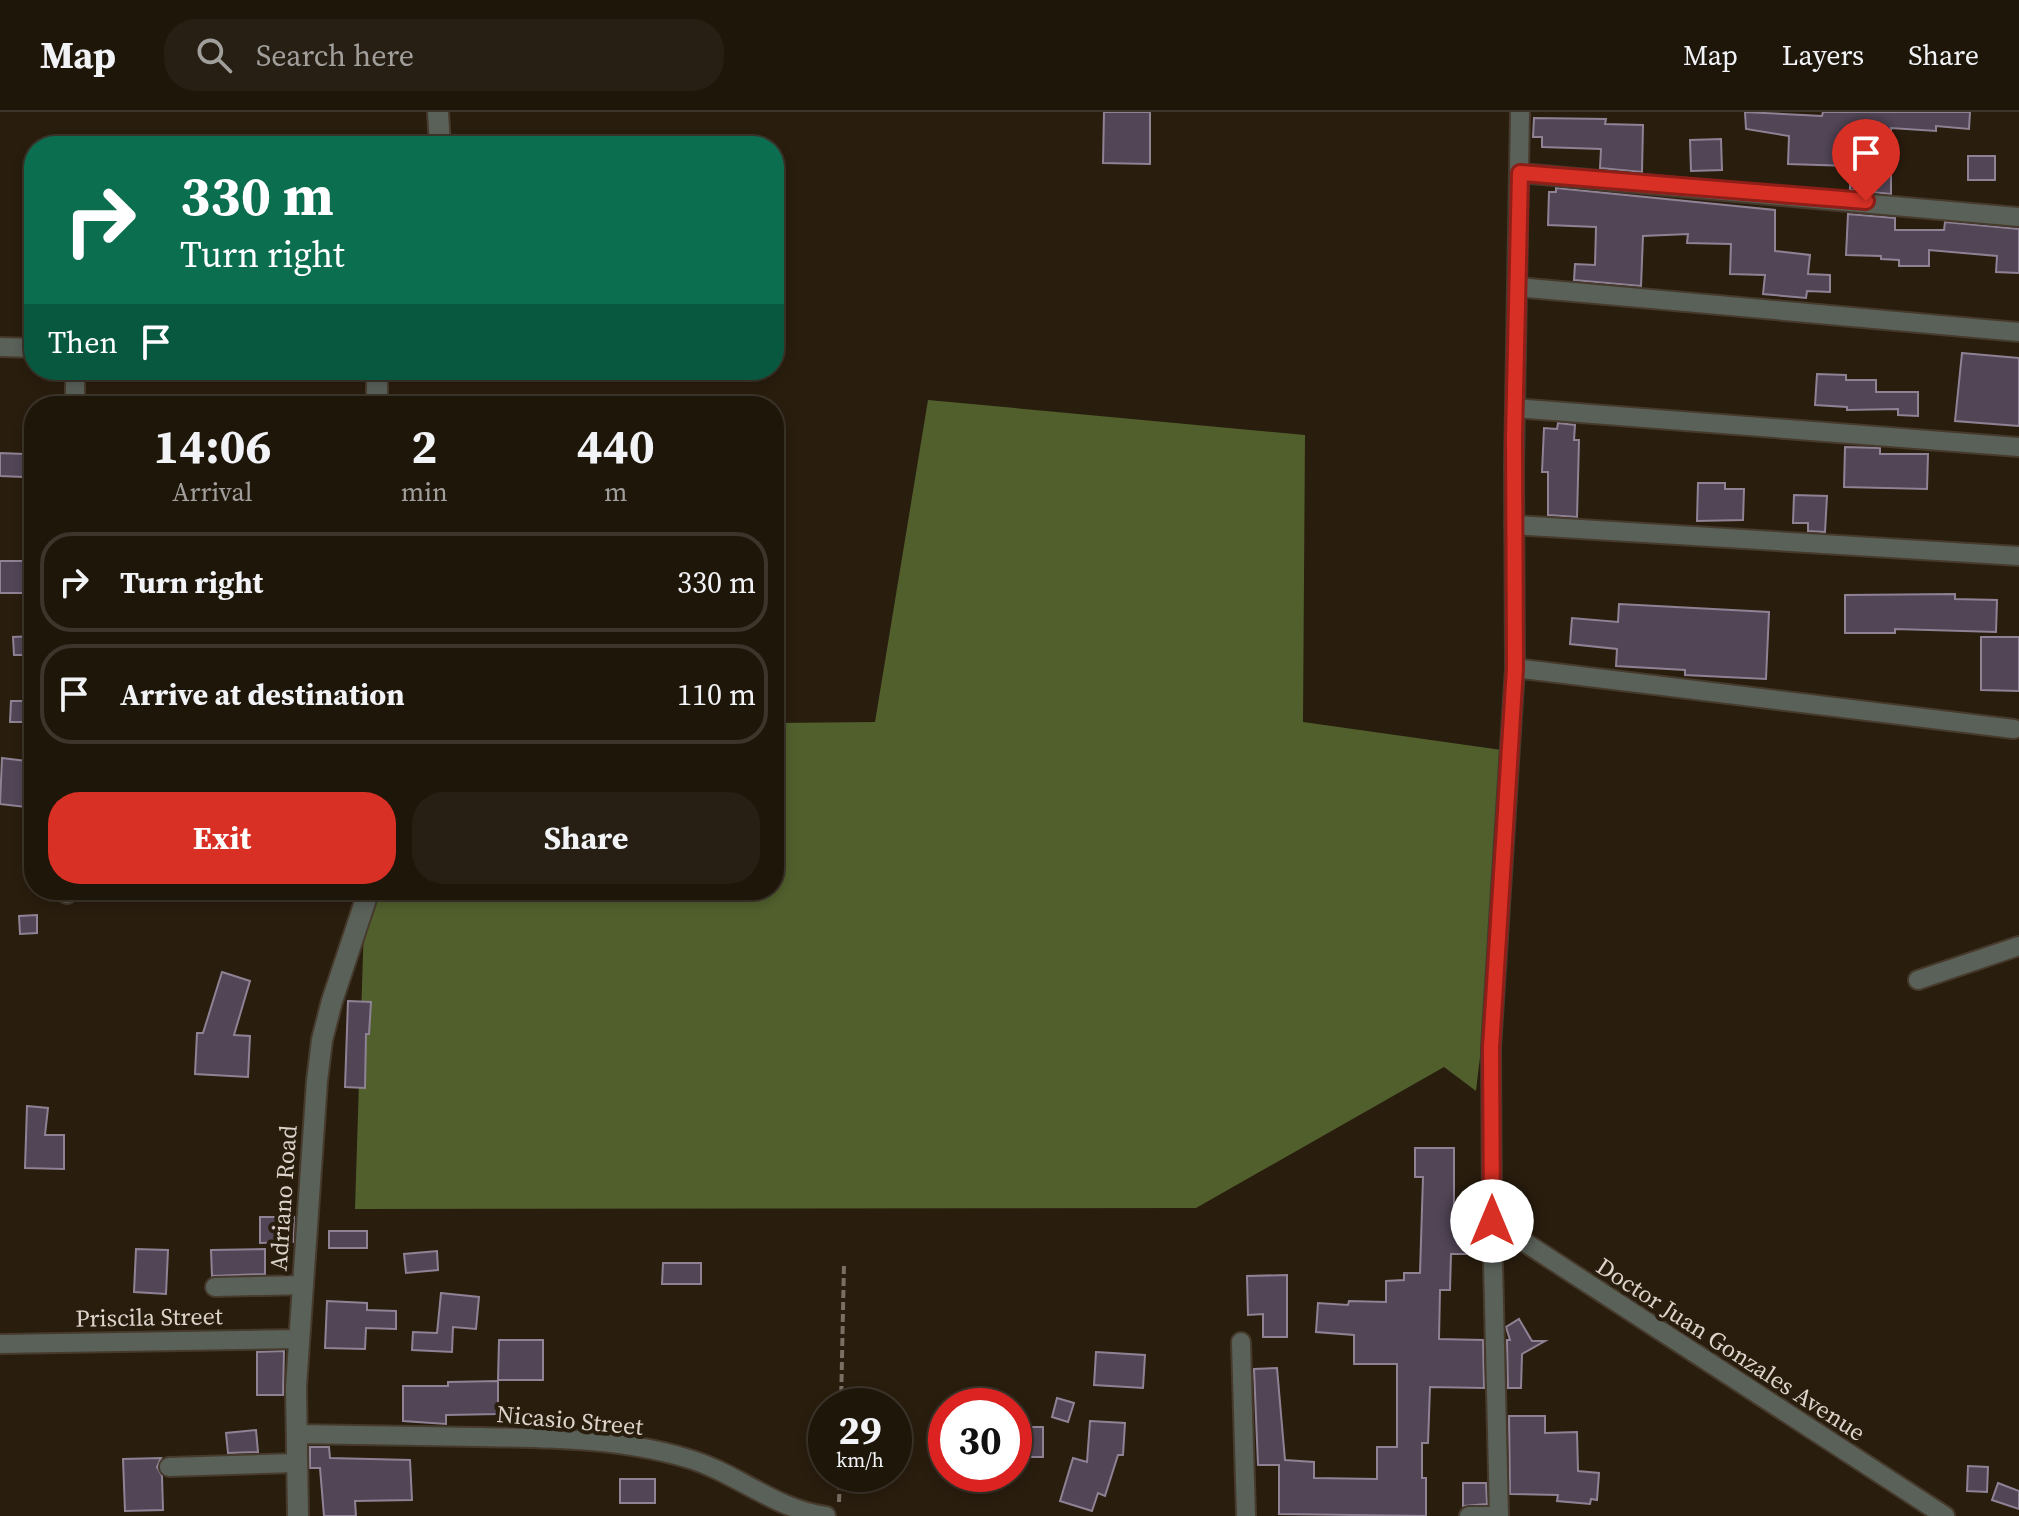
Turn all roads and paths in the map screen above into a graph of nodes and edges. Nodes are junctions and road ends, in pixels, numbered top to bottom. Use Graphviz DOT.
graph roads {
  1 [pos="438,112"];
  2 [pos="1520,112"];
  3 [pos="439,136"];
  4 [pos="1520,173"];
  5 [pos="2019,217"];
  6 [pos="1517,287"];
  7 [pos="2019,332"];
  8 [pos="0,347"];
  9 [pos="24,348"];
  10 [pos="1515,408"];
  11 [pos="2019,447"];
  12 [pos="1514,525"];
  13 [pos="2019,556"];
  14 [pos="1515,668"];
  15 [pos="2014,729"];
  16 [pos="366,900"];
  17 [pos="2019,946"];
  18 [pos="1918,980"];
  19 [pos="1492,1221"];
  20 [pos="844,1263"];
  21 [pos="304,1285"];
  22 [pos="215,1287"];
  23 [pos="299,1339"];
  24 [pos="1241,1342"];
  25 [pos="0,1344"];
  26 [pos="841,1388"];
  27 [pos="296,1434"];
  28 [pos="297,1463"];
  29 [pos="169,1467"];
  30 [pos="840,1492"];
  31 [pos="298,1516"];
  32 [pos="826,1516"];
  33 [pos="839,1516"];
  34 [pos="1246,1516"];
  35 [pos="1469,1516"];
  36 [pos="1491,1516"];
  37 [pos="1499,1516"];
  38 [pos="1945,1516"];
  1 -- 3 [label="street"];
  2 -- 4 [label="street"];
  4 -- 5 [label="street"];
  4 -- 6 [label="street"];
  6 -- 7 [label="street"];
  6 -- 10 [label="street"];
  8 -- 9 [label="street"];
  10 -- 11 [label="street"];
  10 -- 12 [label="street"];
  12 -- 13 [label="street"];
  12 -- 14 [label="street"];
  14 -- 15 [label="street"];
  14 -- 19 [label="street"];
  16 -- 21 [label="street, Adriano Road"];
  17 -- 18 [label="street"];
  19 -- 37 [label="street"];
  19 -- 38 [label="street, Doctor Juan Gonzales Avenue"];
  20 -- 26 [label="path"];
  21 -- 22 [label="street"];
  21 -- 23 [label="street, Adriano Road"];
  23 -- 25 [label="street, Priscila Street"];
  23 -- 27 [label="street, Adriano Road"];
  24 -- 34 [label="street"];
  27 -- 28 [label="street, Adriano Road"];
  27 -- 32 [label="street, Nicasio Street"];
  28 -- 29 [label="street"];
  28 -- 31 [label="street, Adriano Road"];
  30 -- 33 [label="path"];
  35 -- 36 [label="street"];
}
